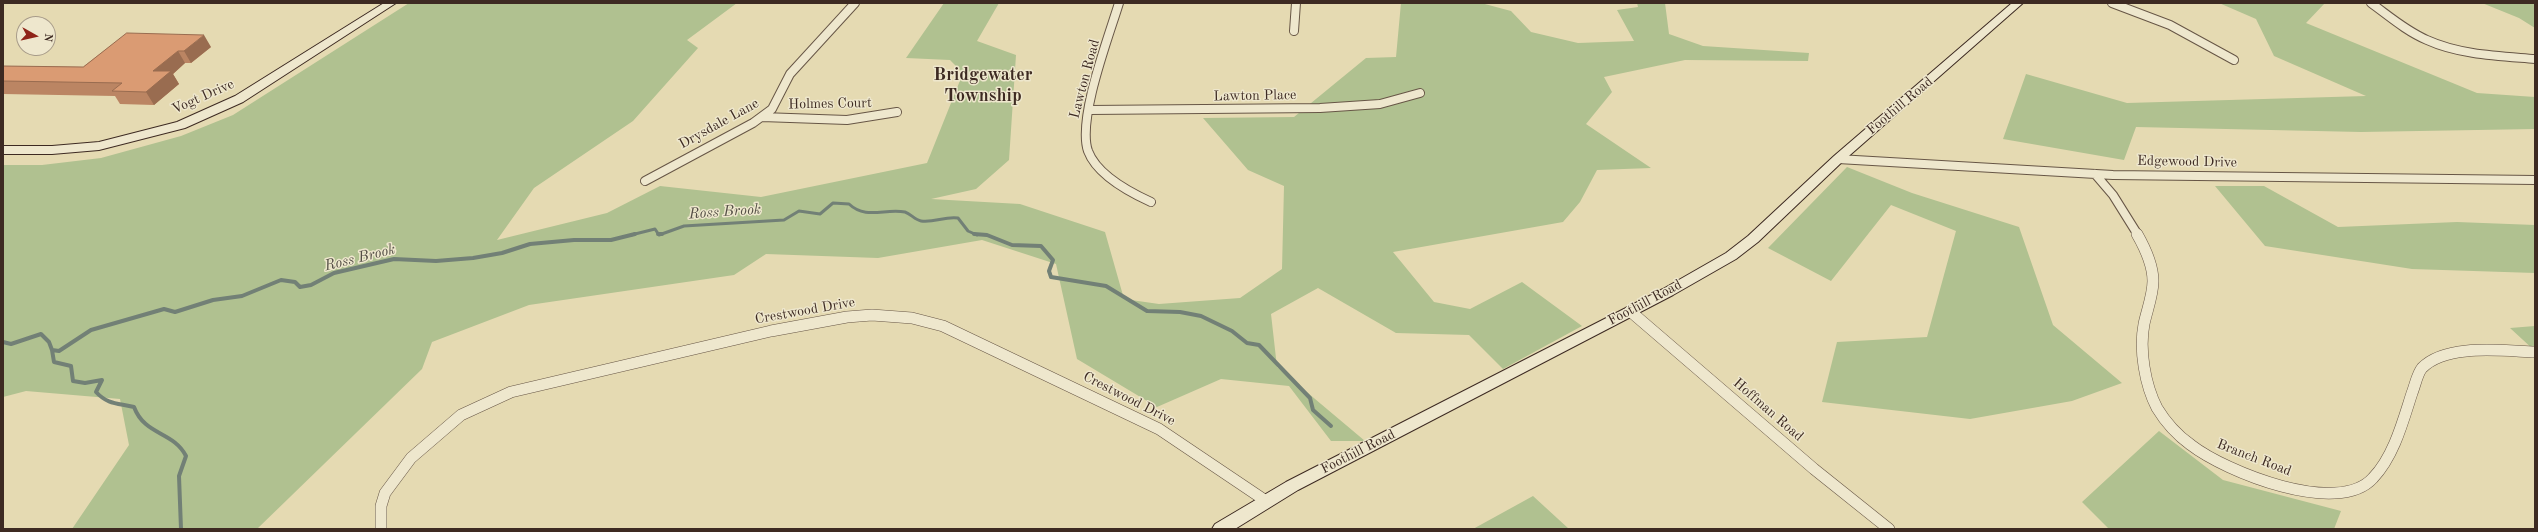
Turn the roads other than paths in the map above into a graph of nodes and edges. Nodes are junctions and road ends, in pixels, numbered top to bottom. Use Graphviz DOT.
graph roads {
  1 [pos="392,3"];
  2 [pos="855,3"];
  3 [pos="1119,3"];
  4 [pos="1296,3"];
  5 [pos="2018,3"];
  6 [pos="2112,3"];
  7 [pos="2371,3"];
  8 [pos="1294,31"];
  9 [pos="2535,58"];
  10 [pos="2234,60"];
  11 [pos="1420,93"];
  12 [pos="1089,110"];
  13 [pos="897,112"];
  14 [pos="762,117"];
  15 [pos="3,150"];
  16 [pos="1838,159"];
  17 [pos="2095,174"];
  18 [pos="2535,180"];
  19 [pos="645,181"];
  20 [pos="1151,202"];
  21 [pos="1630,312"];
  22 [pos="2535,352"];
  23 [pos="1266,501"];
  24 [pos="381,529"];
  25 [pos="1221,529"];
  26 [pos="1889,529"];
  1 -- 15 [label="street, Vogt Drive"];
  2 -- 14 [label="street, Drysdale Lane"];
  3 -- 12 [label="street, Lawton Road"];
  4 -- 8 [label="street"];
  5 -- 16 [label="street, Foothill Road"];
  6 -- 10 [label="street"];
  7 -- 9 [label="street"];
  11 -- 12 [label="street, Lawton Place"];
  12 -- 20 [label="street, Lawton Road"];
  13 -- 14 [label="street, Holmes Court"];
  14 -- 19 [label="street, Drysdale Lane"];
  16 -- 17 [label="street, Edgewood Drive"];
  16 -- 21 [label="street, Foothill Road"];
  17 -- 18 [label="street, Edgewood Drive"];
  17 -- 22 [label="street, Branch Road"];
  21 -- 23 [label="street, Foothill Road"];
  21 -- 26 [label="street, Hoffman Road"];
  23 -- 24 [label="street, Crestwood Drive"];
  23 -- 25 [label="street, Foothill Road"];
}
